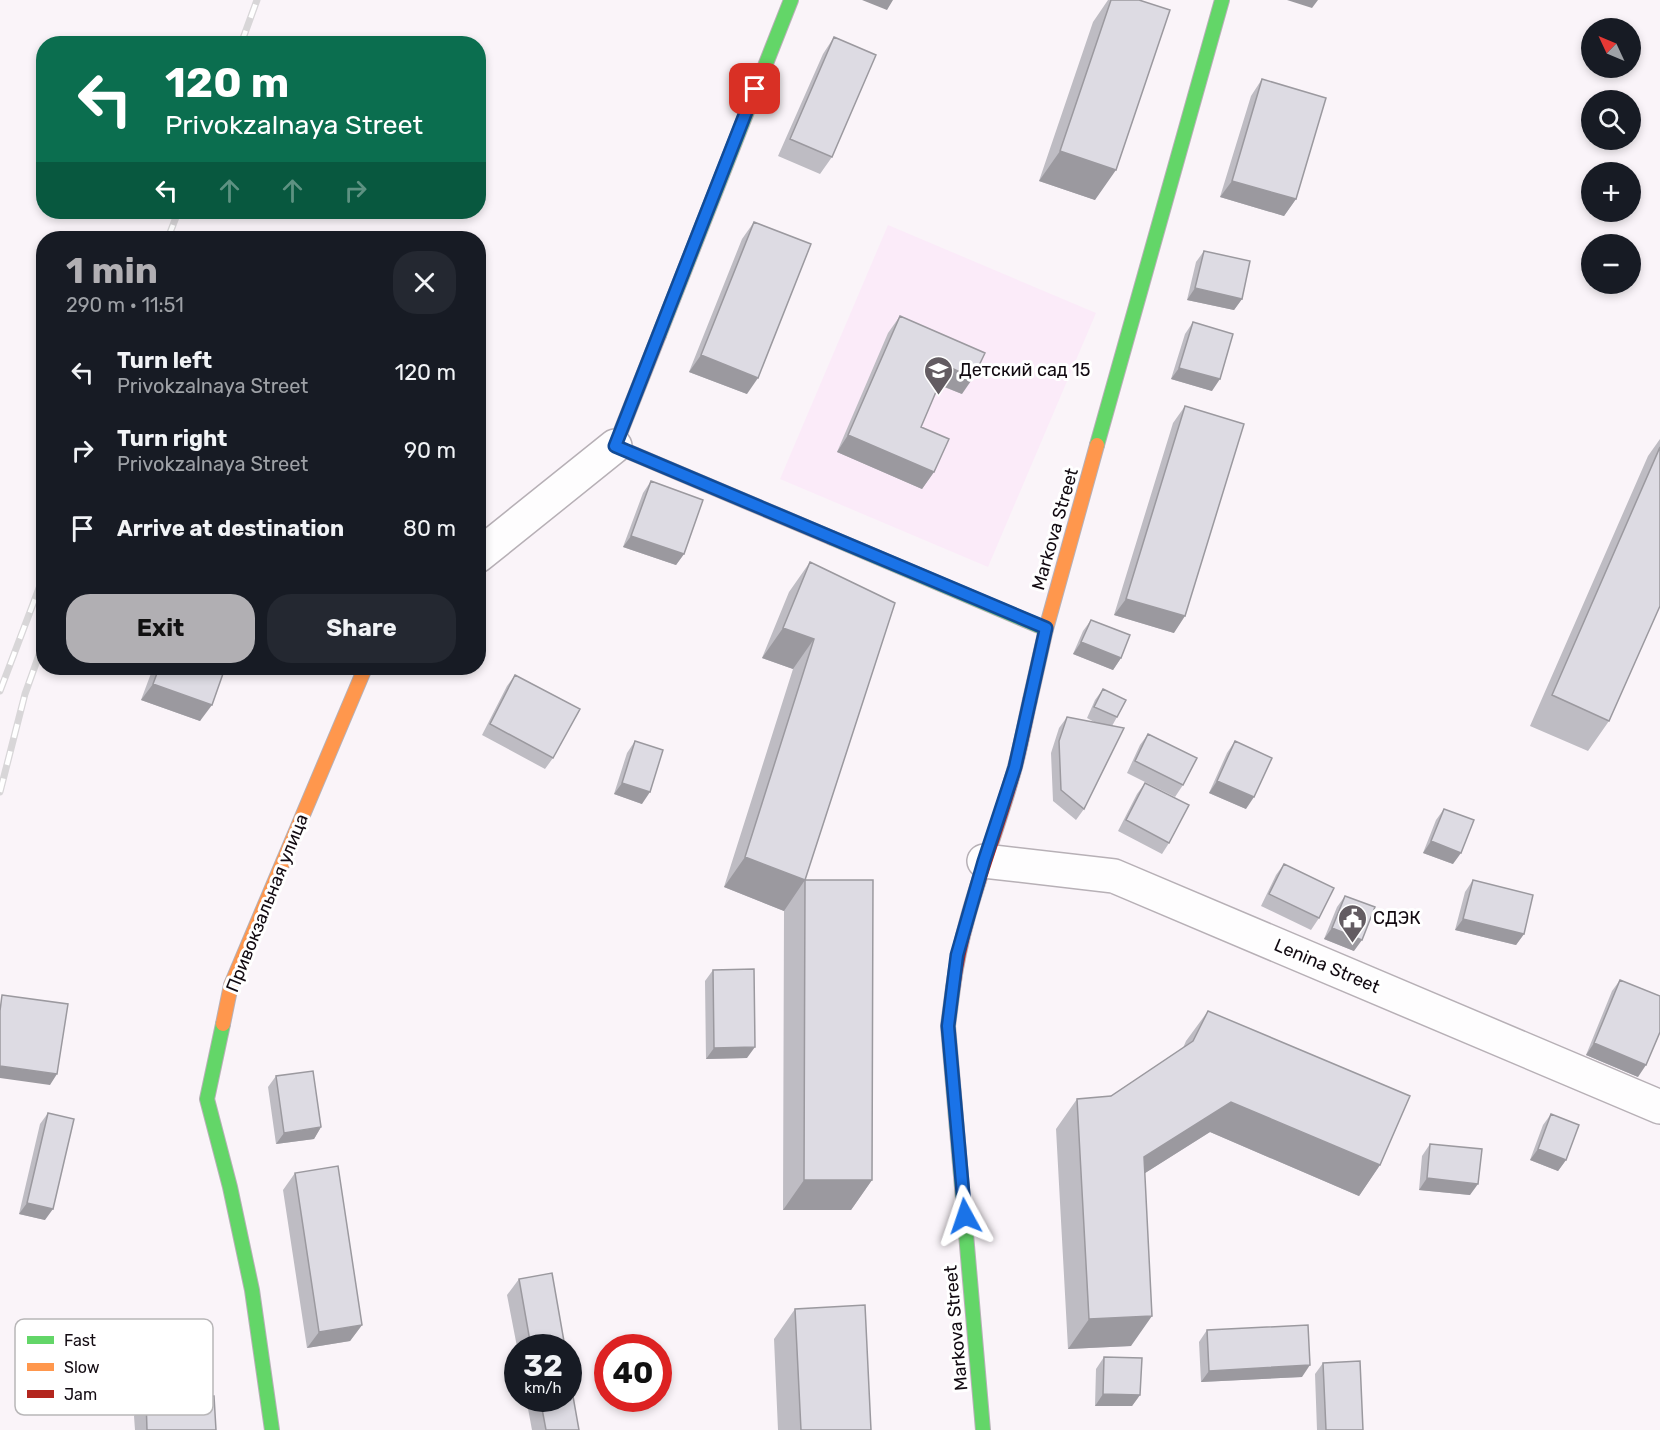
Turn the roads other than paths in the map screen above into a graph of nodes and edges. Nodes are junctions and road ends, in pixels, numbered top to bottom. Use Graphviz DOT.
graph roads {
  1 [pos="790,0"];
  2 [pos="1222,0"];
  3 [pos="615,446"];
  4 [pos="486,550"];
  5 [pos="1046,628"];
  6 [pos="362,675"];
  7 [pos="984,861"];
  8 [pos="1660,1107"];
  9 [pos="272,1430"];
  10 [pos="983,1430"];
  1 -- 3 [label="street"];
  2 -- 5 [label="street, Markova Street"];
  3 -- 4 [label="street"];
  3 -- 5 [label="street"];
  5 -- 7 [label="street, Markova Street"];
  6 -- 9 [label="street, Привокзальная улица"];
  7 -- 8 [label="street, Lenina Street"];
  7 -- 10 [label="street, Markova Street"];
}
